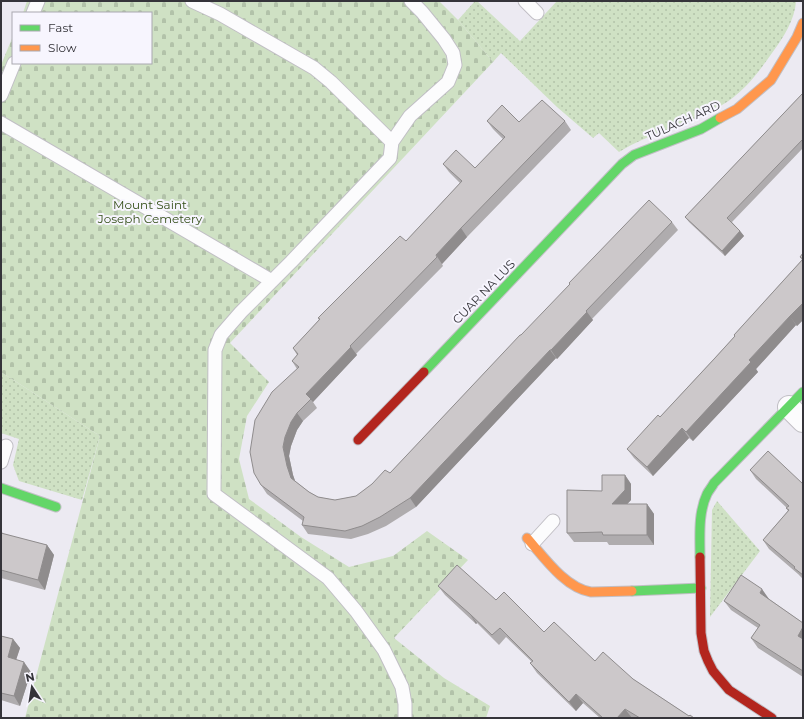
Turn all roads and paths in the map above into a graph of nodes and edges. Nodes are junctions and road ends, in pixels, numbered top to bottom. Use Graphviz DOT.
graph roads {
  1 [pos="38,1"];
  2 [pos="192,1"];
  3 [pos="411,1"];
  4 [pos="525,1"];
  5 [pos="33,12"];
  6 [pos="537,13"];
  7 [pos="803,24"];
  8 [pos="14,64"];
  9 [pos="1,95"];
  10 [pos="1,123"];
  11 [pos="392,142"];
  12 [pos="627,161"];
  13 [pos="272,281"];
  14 [pos="798,406"];
  15 [pos="358,440"];
  16 [pos="6,446"];
  17 [pos="1,462"];
  18 [pos="1,488"];
  19 [pos="56,507"];
  20 [pos="553,521"];
  21 [pos="530,541"];
  22 [pos="701,588"];
  23 [pos="405,718"];
  24 [pos="772,718"];
  1 -- 5 [label="lane"];
  2 -- 11 [label="lane"];
  3 -- 11 [label="lane"];
  4 -- 6 [label="lane"];
  7 -- 12 [label="street, TULACH ARD"];
  8 -- 9 [label="lane"];
  10 -- 13 [label="lane"];
  11 -- 13 [label="lane"];
  12 -- 15 [label="street, CUAR NA LUS"];
  13 -- 23 [label="lane"];
  14 -- 22 [label="street"];
  16 -- 17 [label="lane"];
  18 -- 19 [label="street"];
  20 -- 21 [label="lane"];
  21 -- 22 [label="street"];
  22 -- 24 [label="street"];
}
